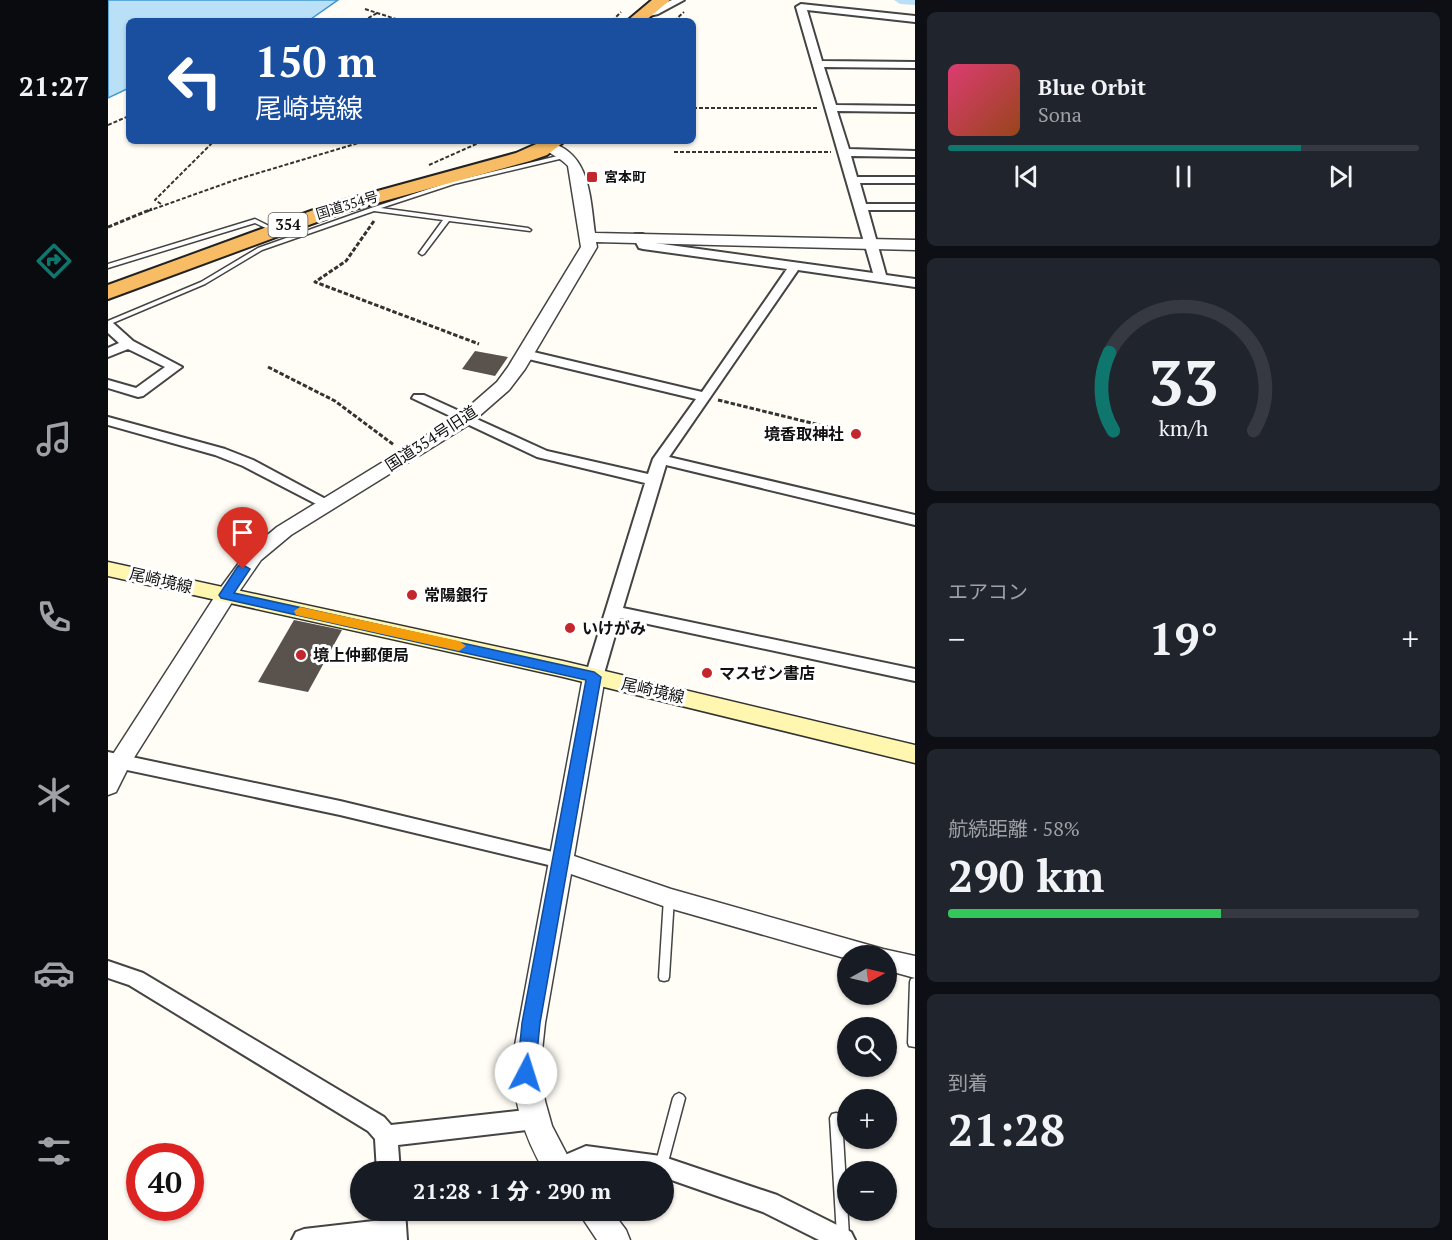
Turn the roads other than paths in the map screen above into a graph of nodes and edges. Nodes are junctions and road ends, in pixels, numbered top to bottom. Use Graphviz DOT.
graph roads {
  1 [pos="662,0"];
  2 [pos="679,0"];
  3 [pos="789,0"];
  4 [pos="801,7"];
  5 [pos="638,18"];
  6 [pos="915,19"];
  7 [pos="817,64"];
  8 [pos="915,65"];
  9 [pos="830,108"];
  10 [pos="915,109"];
  11 [pos="557,148"];
  12 [pos="843,152"];
  13 [pos="915,154"];
  14 [pos="852,180"];
  15 [pos="915,180"];
  16 [pos="861,207"];
  17 [pos="915,207"];
  18 [pos="373,208"];
  19 [pos="447,219"];
  20 [pos="274,230"];
  21 [pos="528,230"];
  22 [pos="589,237"];
  23 [pos="639,237"];
  24 [pos="872,244"];
  25 [pos="915,245"];
  26 [pos="422,253"];
  27 [pos="108,266"];
  28 [pos="794,267"];
  29 [pos="880,278"];
  30 [pos="915,283"];
  31 [pos="108,292"];
  32 [pos="108,324"];
  33 [pos="128,344"];
  34 [pos="108,353"];
  35 [pos="525,354"];
  36 [pos="108,384"];
  37 [pos="705,397"];
  38 [pos="419,398"];
  39 [pos="464,420"];
  40 [pos="108,421"];
  41 [pos="660,459"];
  42 [pos="653,480"];
  43 [pos="327,504"];
  44 [pos="915,520"];
  45 [pos="108,568"];
  46 [pos="226,595"];
  47 [pos="614,610"];
  48 [pos="915,675"];
  49 [pos="594,677"];
  50 [pos="915,753"];
  51 [pos="114,760"];
  52 [pos="108,786"];
  53 [pos="561,861"];
  54 [pos="669,898"];
  55 [pos="837,946"];
  56 [pos="897,962"];
  57 [pos="915,968"];
  58 [pos="108,969"];
  59 [pos="664,977"];
  60 [pos="915,982"];
  61 [pos="913,1043"];
  62 [pos="679,1098"];
  63 [pos="836,1118"];
  64 [pos="535,1119"];
  65 [pos="386,1136"];
  66 [pos="388,1161"];
  67 [pos="554,1161"];
  68 [pos="577,1161"];
  69 [pos="624,1161"];
  70 [pos="662,1161"];
  71 [pos="674,1170"];
  72 [pos="600,1221"];
  73 [pos="395,1227"];
  74 [pos="304,1240"];
  75 [pos="615,1240"];
  76 [pos="843,1240"];
  1 -- 5 [label="highway"];
  2 -- 5 [label="street"];
  3 -- 4 [label="street"];
  4 -- 6 [label="street"];
  4 -- 7 [label="street"];
  7 -- 8 [label="street"];
  7 -- 9 [label="street"];
  9 -- 10 [label="street"];
  9 -- 12 [label="street"];
  11 -- 18 [label="lane"];
  11 -- 20 [label="highway, 国道354号 / 354"];
  11 -- 22 [label="street, 国道354号旧道"];
  12 -- 13 [label="street"];
  12 -- 14 [label="street"];
  14 -- 15 [label="street"];
  14 -- 16 [label="street"];
  16 -- 17 [label="street"];
  16 -- 24 [label="street"];
  18 -- 19 [label="lane"];
  18 -- 32 [label="lane"];
  19 -- 21 [label="lane"];
  19 -- 26 [label="lane"];
  20 -- 27 [label="lane"];
  20 -- 31 [label="highway, 国道354号 / 354"];
  22 -- 23 [label="street"];
  22 -- 35 [label="street, 国道354号旧道"];
  23 -- 24 [label="street"];
  23 -- 28 [label="street"];
  24 -- 25 [label="street"];
  24 -- 29 [label="street"];
  28 -- 29 [label="street"];
  28 -- 37 [label="street"];
  29 -- 30 [label="street"];
  32 -- 33 [label="street"];
  33 -- 34 [label="street"];
  33 -- 36 [label="street"];
  35 -- 37 [label="street"];
  35 -- 39 [label="street, 国道354号旧道"];
  37 -- 41 [label="street"];
  38 -- 39 [label="street"];
  39 -- 42 [label="street"];
  39 -- 43 [label="street, 国道354号旧道"];
  40 -- 43 [label="street"];
  41 -- 42 [label="street"];
  41 -- 44 [label="street"];
  42 -- 47 [label="street"];
  43 -- 46 [label="street, 国道354号旧道"];
  45 -- 46 [label="main road, 尾崎境線"];
  46 -- 49 [label="main road, 尾崎境線"];
  46 -- 51 [label="street, 国道354号旧道"];
  47 -- 48 [label="street"];
  47 -- 49 [label="street"];
  49 -- 50 [label="main road, 尾崎境線"];
  49 -- 53 [label="street"];
  51 -- 52 [label="street, 国道354号旧道"];
  51 -- 53 [label="street"];
  53 -- 54 [label="street"];
  53 -- 64 [label="street"];
  54 -- 55 [label="street"];
  54 -- 59 [label="lane"];
  56 -- 57 [label="street"];
  58 -- 65 [label="street"];
  60 -- 61 [label="lane"];
  62 -- 70 [label="lane"];
  63 -- 76 [label="lane"];
  64 -- 65 [label="street"];
  64 -- 67 [label="street"];
  65 -- 66 [label="street"];
  68 -- 69 [label="street"];
  71 -- 76 [label="street"];
  72 -- 75 [label="street"];
  73 -- 74 [label="street"];
}
